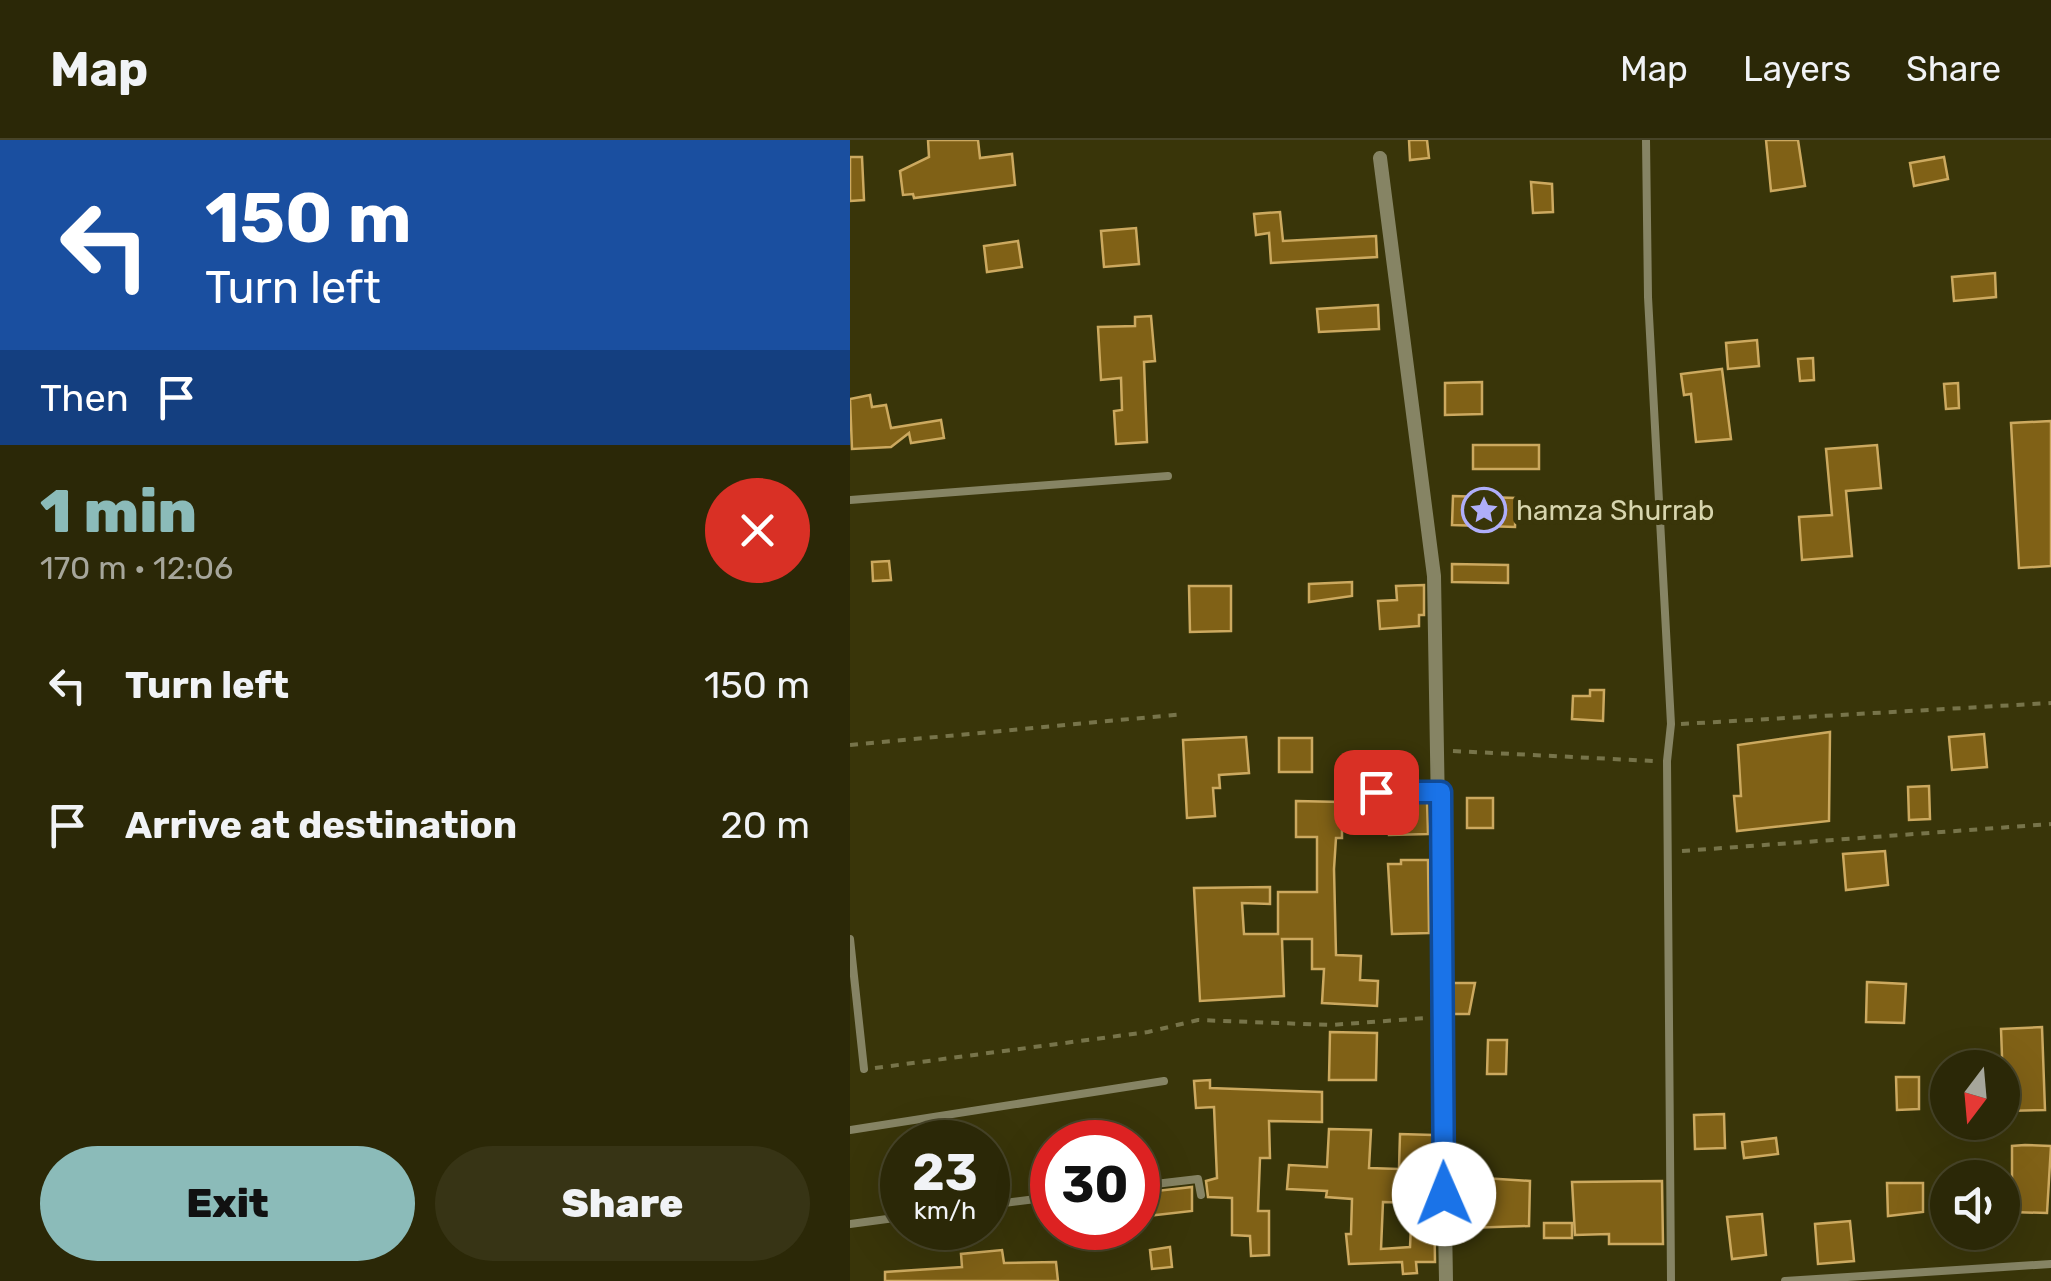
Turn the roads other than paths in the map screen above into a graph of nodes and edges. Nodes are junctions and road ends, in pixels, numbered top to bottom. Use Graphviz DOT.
graph roads {
  1 [pos="1646,140"];
  2 [pos="1380,158"];
  3 [pos="1168,476"];
  4 [pos="850,500"];
  5 [pos="1441,792"];
  6 [pos="1343,793"];
  7 [pos="850,939"];
  8 [pos="864,1069"];
  9 [pos="1164,1081"];
  10 [pos="850,1130"];
  11 [pos="1160,1183"];
  12 [pos="1201,1195"];
  13 [pos="880,1219"];
  14 [pos="850,1224"];
  15 [pos="2051,1264"];
  16 [pos="1446,1281"];
  17 [pos="1671,1281"];
  18 [pos="1785,1281"];
  1 -- 17 [label="lane"];
  2 -- 5 [label="street"];
  3 -- 4 [label="lane"];
  5 -- 6 [label="lane"];
  5 -- 16 [label="street"];
  7 -- 8 [label="lane"];
  9 -- 10 [label="lane"];
  11 -- 12 [label="lane"];
  13 -- 14 [label="lane"];
  15 -- 18 [label="lane"];
}
